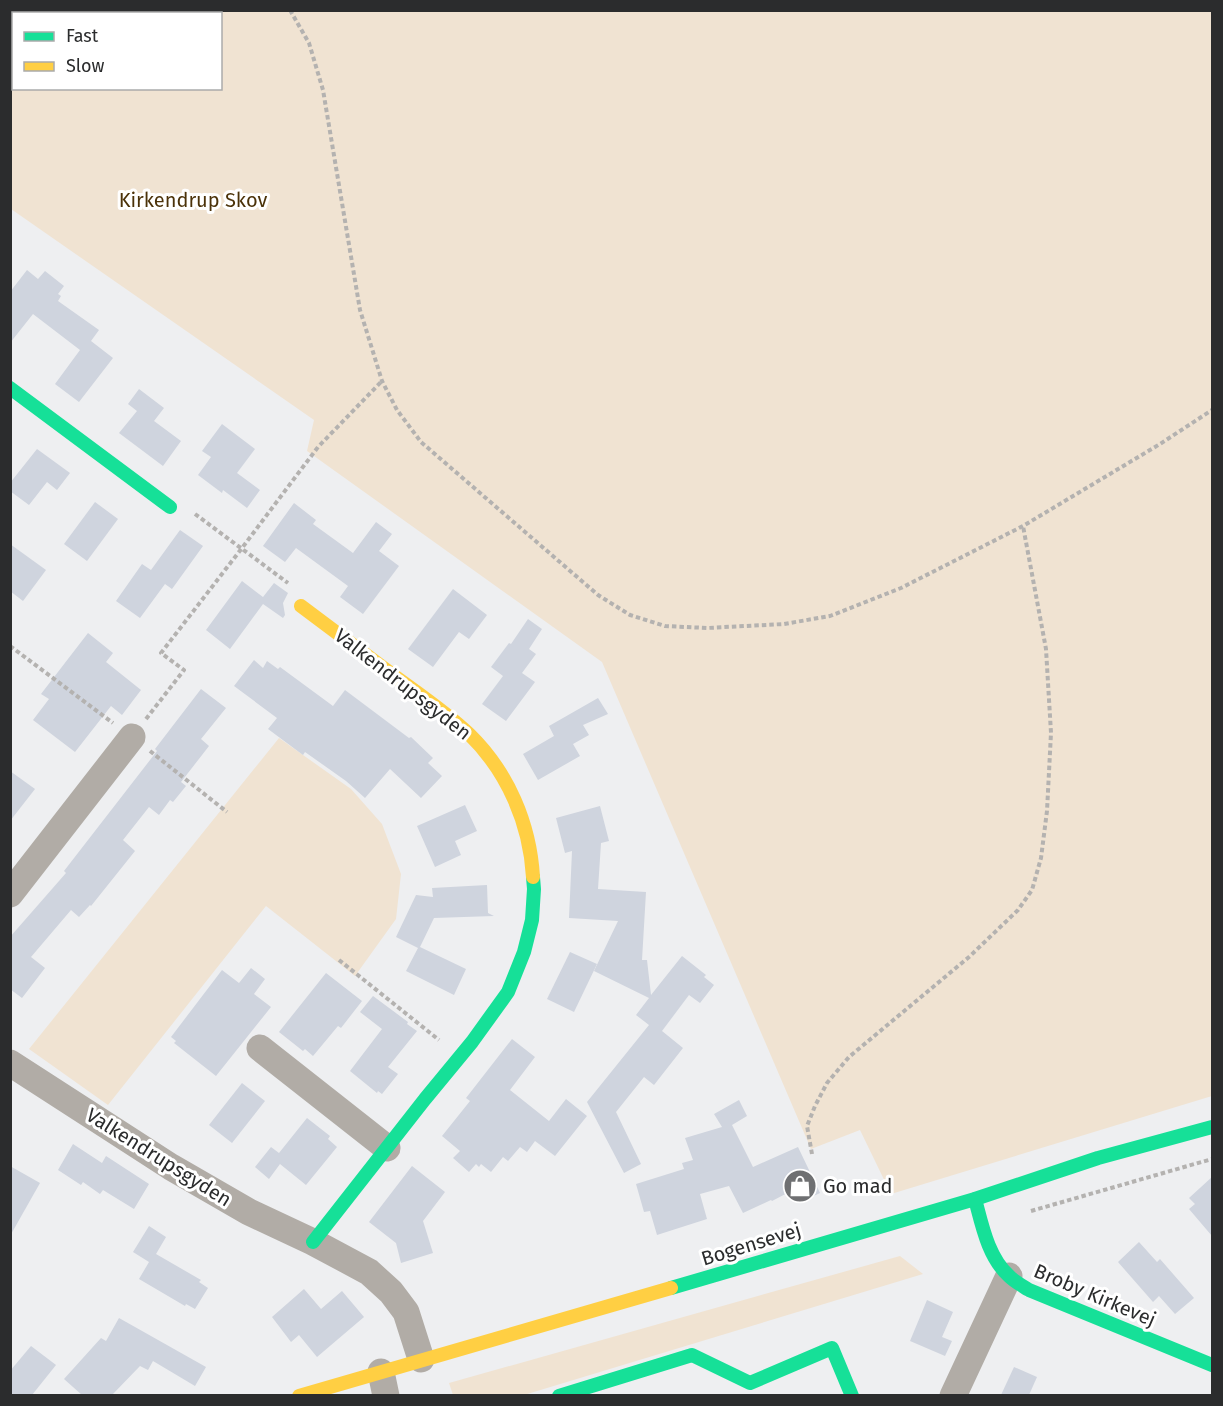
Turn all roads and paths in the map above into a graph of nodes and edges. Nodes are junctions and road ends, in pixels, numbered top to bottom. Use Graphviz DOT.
graph roads {
  1 [pos="290,10"];
  2 [pos="382,381"];
  3 [pos="10,388"];
  4 [pos="1212,410"];
  5 [pos="170,507"];
  6 [pos="1023,526"];
  7 [pos="242,548"];
  8 [pos="301,606"];
  9 [pos="132,737"];
  10 [pos="10,894"];
  11 [pos="339,960"];
  12 [pos="260,1048"];
  13 [pos="460,1056"];
  14 [pos="10,1064"];
  15 [pos="1212,1127"];
  16 [pos="387,1148"];
  17 [pos="812,1154"];
  18 [pos="975,1199"];
  19 [pos="313,1242"];
  20 [pos="1009,1276"];
  21 [pos="421,1359"];
  22 [pos="1212,1365"];
  23 [pos="383,1384"];
  24 [pos="299,1395"];
  25 [pos="559,1395"];
  26 [pos="852,1395"];
  27 [pos="953,1395"];
  1 -- 2 [label="path"];
  2 -- 6 [label="path"];
  2 -- 7 [label="path"];
  3 -- 5 [label="street"];
  4 -- 6 [label="path"];
  5 -- 7 [label="path"];
  6 -- 17 [label="path"];
  7 -- 8 [label="path"];
  7 -- 9 [label="path"];
  8 -- 13 [label="street, Valkendrupsgyden"];
  9 -- 10 [label="street"];
  11 -- 13 [label="path"];
  12 -- 16 [label="street"];
  13 -- 16 [label="street, Valkendrupsgyden"];
  14 -- 19 [label="street, Valkendrupsgyden"];
  15 -- 18 [label="street, Bogensevej"];
  16 -- 19 [label="street, Valkendrupsgyden"];
  18 -- 20 [label="street, Broby Kirkevej"];
  18 -- 21 [label="street, Bogensevej"];
  19 -- 21 [label="street, Valkendrupsgyden"];
  20 -- 22 [label="street, Broby Kirkevej"];
  20 -- 27 [label="street"];
  21 -- 23 [label="street, Bogensevej"];
  23 -- 24 [label="street, Bogensevej"];
  25 -- 26 [label="street"];
}
